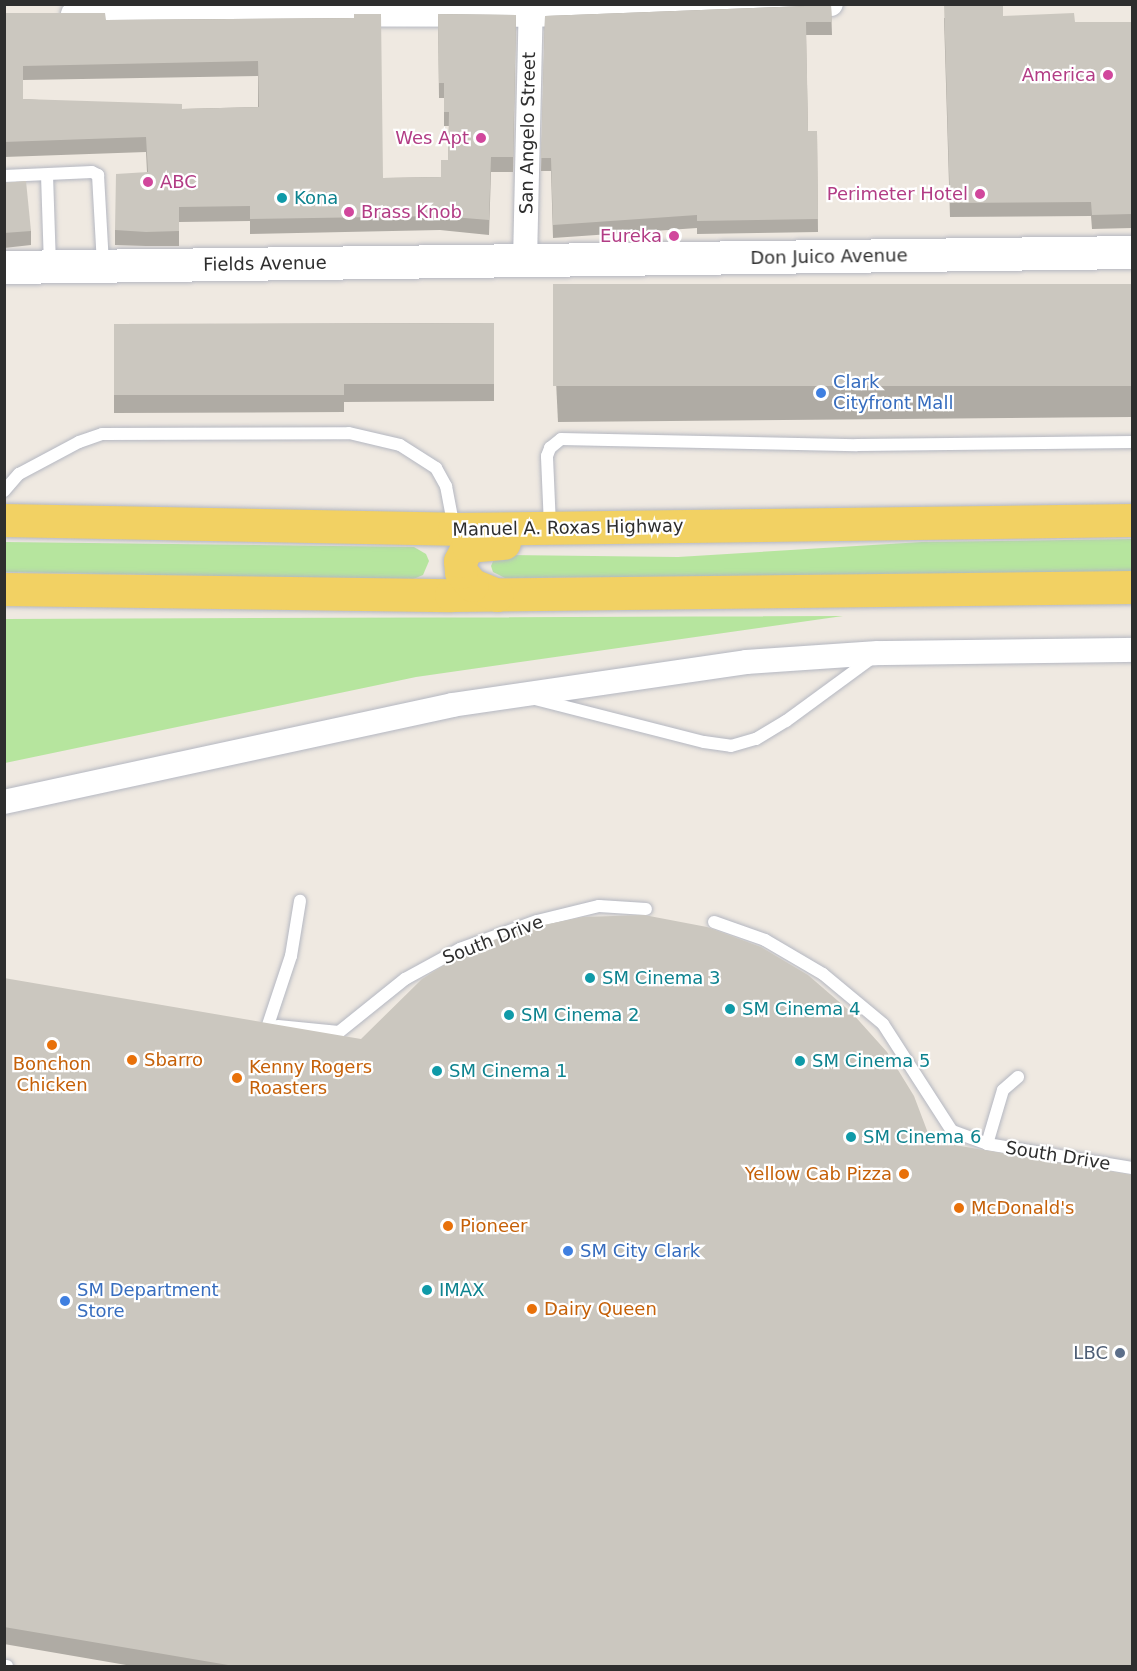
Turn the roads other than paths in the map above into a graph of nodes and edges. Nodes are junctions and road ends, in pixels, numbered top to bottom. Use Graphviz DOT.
graph roads {
  1 [pos="831,4"];
  2 [pos="530,10"];
  3 [pos="52,14"];
  4 [pos="46,175"];
  5 [pos="4,176"];
  6 [pos="1132,252"];
  7 [pos="525,261"];
  8 [pos="103,266"];
  9 [pos="4,267"];
  10 [pos="50,267"];
  11 [pos="1132,442"];
  12 [pos="4,491"];
  13 [pos="4,520"];
  14 [pos="1132,520"];
  15 [pos="812,525"];
  16 [pos="550,528"];
  17 [pos="454,529"];
  18 [pos="1132,587"];
  19 [pos="4,589"];
  20 [pos="497,595"];
  21 [pos="1132,650"];
  22 [pos="878,653"];
  23 [pos="516,694"];
  24 [pos="4,802"];
  25 [pos="300,901"];
  26 [pos="646,909"];
  27 [pos="714,922"];
  28 [pos="1018,1077"];
  29 [pos="987,1144"];
  30 [pos="1132,1168"];
  1 -- 2 [label="street"];
  2 -- 3 [label="street"];
  2 -- 7 [label="street, San Angelo Street"];
  4 -- 5 [label="lane"];
  4 -- 8 [label="lane"];
  4 -- 10 [label="lane"];
  6 -- 7 [label="main road, Don Juico Avenue"];
  7 -- 8 [label="main road, Fields Avenue"];
  8 -- 10 [label="main road, Fields Avenue"];
  9 -- 10 [label="main road, Fields Avenue"];
  11 -- 16 [label="lane"];
  12 -- 17 [label="lane"];
  13 -- 17 [label="main road, Manuel A. Roxas Highway"];
  14 -- 15 [label="main road, Manuel A. Roxas Highway"];
  15 -- 16 [label="main road, Manuel A. Roxas Highway"];
  15 -- 20 [label="main road"];
  16 -- 17 [label="main road, Manuel A. Roxas Highway"];
  18 -- 20 [label="main road"];
  19 -- 20 [label="main road"];
  21 -- 22 [label="street"];
  22 -- 23 [label="street"];
  22 -- 23 [label="lane"];
  23 -- 24 [label="street"];
  25 -- 26 [label="lane, South Drive"];
  27 -- 29 [label="lane, South Drive"];
  28 -- 29 [label="lane"];
  29 -- 30 [label="lane, South Drive"];
}
